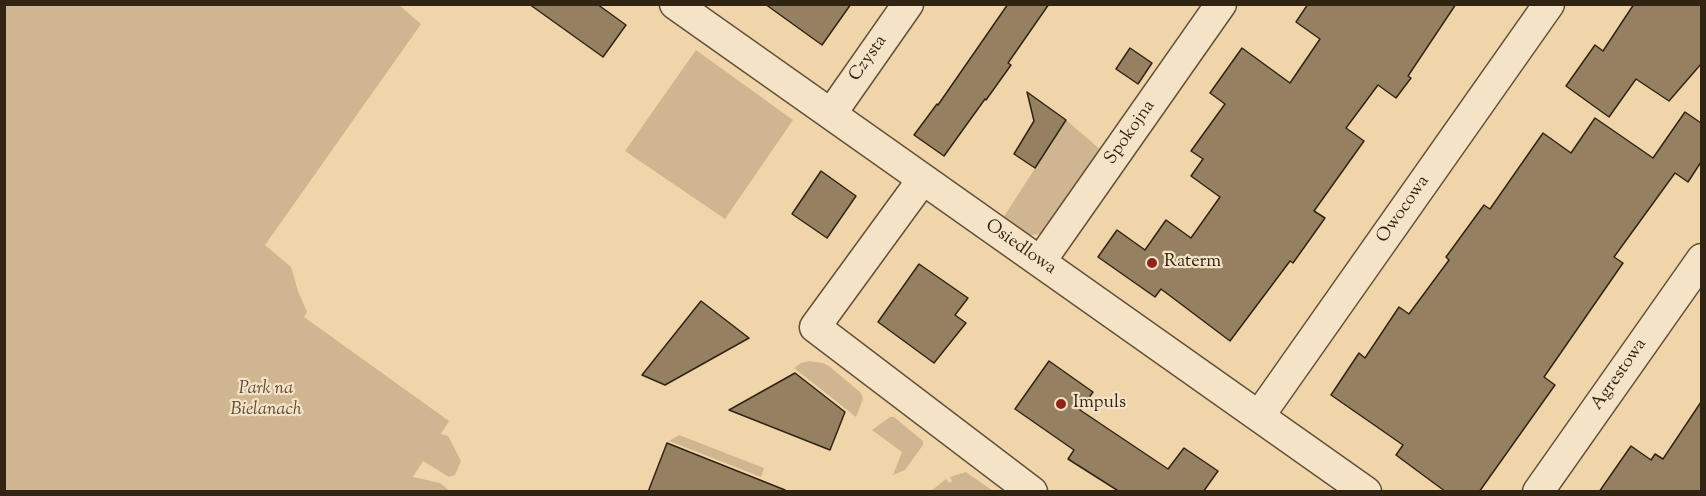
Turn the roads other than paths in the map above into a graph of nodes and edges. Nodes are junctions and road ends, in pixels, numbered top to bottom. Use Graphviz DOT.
graph roads {
  1 [pos="675,4"];
  2 [pos="908,4"];
  3 [pos="1221,4"];
  4 [pos="1549,4"];
  5 [pos="831,114"];
  6 [pos="923,179"];
  7 [pos="1701,259"];
  8 [pos="1040,262"];
  9 [pos="1259,416"];
  10 [pos="1029,487"];
  11 [pos="1366,492"];
  12 [pos="1538,492"];
  1 -- 5 [label="street, Osiedlowa"];
  2 -- 5 [label="street, Czysta"];
  3 -- 8 [label="street, Spokojna"];
  4 -- 9 [label="street, Owocowa"];
  5 -- 6 [label="street, Osiedlowa"];
  6 -- 8 [label="street, Osiedlowa"];
  6 -- 10 [label="street"];
  7 -- 12 [label="street, Agrestowa"];
  8 -- 9 [label="street, Osiedlowa"];
  9 -- 11 [label="street, Osiedlowa"];
}
